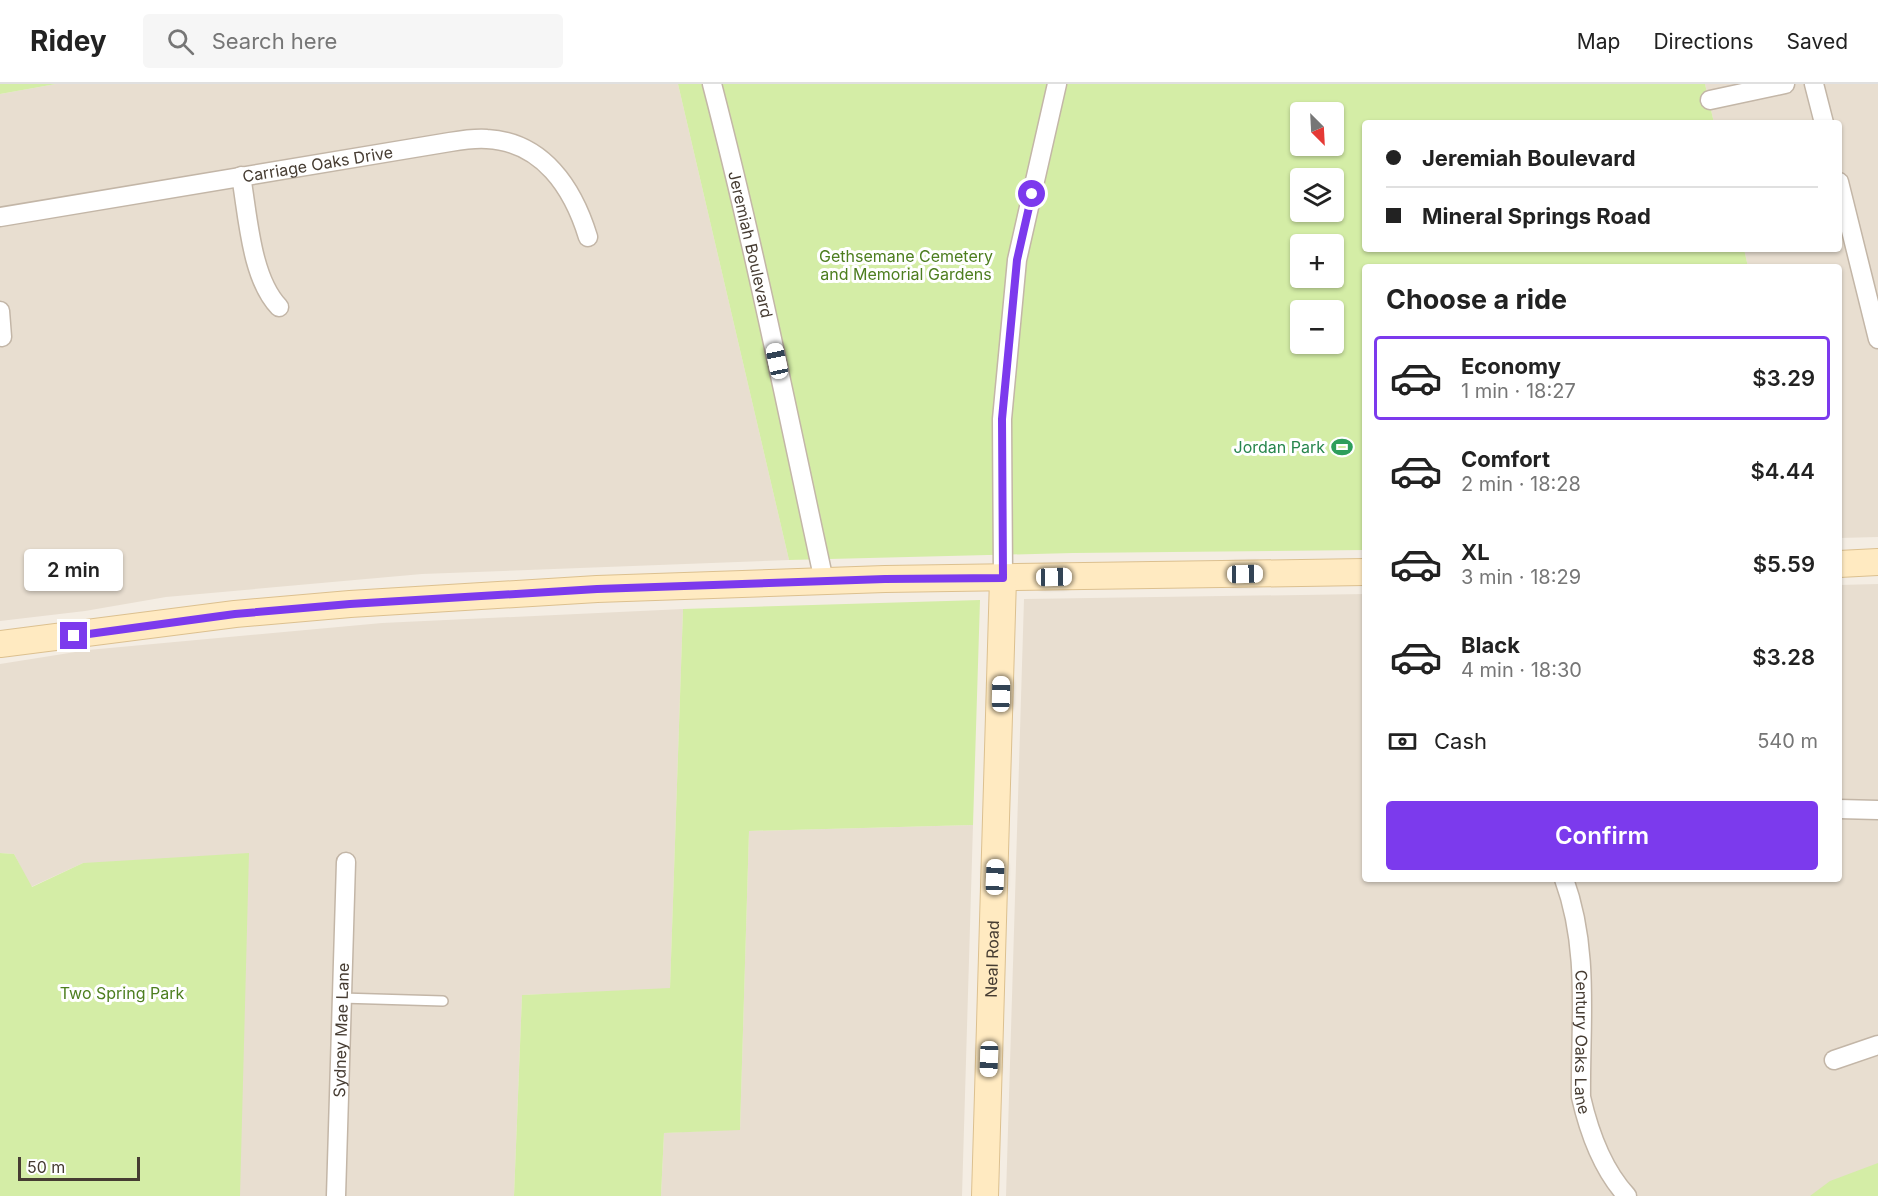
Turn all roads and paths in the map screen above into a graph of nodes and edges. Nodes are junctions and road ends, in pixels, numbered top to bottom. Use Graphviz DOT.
graph roads {
  1 [pos="712,84"];
  2 [pos="1057,84"];
  3 [pos="1785,84"];
  4 [pos="1814,84"];
  5 [pos="1710,100"];
  6 [pos="1823,120"];
  7 [pos="241,176"];
  8 [pos="1842,192"];
  9 [pos="0,217"];
  10 [pos="588,237"];
  11 [pos="1873,299"];
  12 [pos="279,308"];
  13 [pos="0,311"];
  14 [pos="2,337"];
  15 [pos="1878,339"];
  16 [pos="1878,562"];
  17 [pos="1842,564"];
  18 [pos="1362,572"];
  19 [pos="1003,578"];
  20 [pos="824,581"];
  21 [pos="0,644"];
  22 [pos="1842,809"];
  23 [pos="1878,810"];
  24 [pos="346,862"];
  25 [pos="1565,882"];
  26 [pos="341,998"];
  27 [pos="443,1001"];
  28 [pos="1878,1045"];
  29 [pos="1834,1060"];
  30 [pos="336,1196"];
  31 [pos="985,1196"];
  32 [pos="1627,1196"];
  1 -- 20 [label="street, Jeremiah Boulevard"];
  2 -- 19 [label="street"];
  3 -- 5 [label="street"];
  4 -- 6 [label="street"];
  7 -- 9 [label="street, Carriage Oaks Drive"];
  7 -- 10 [label="street, Carriage Oaks Drive"];
  7 -- 12 [label="street"];
  8 -- 11 [label="street"];
  11 -- 15 [label="street"];
  13 -- 14 [label="street"];
  16 -- 17 [label="street"];
  18 -- 19 [label="street"];
  19 -- 20 [label="street"];
  19 -- 31 [label="street, Neal Road"];
  20 -- 21 [label="street"];
  22 -- 23 [label="street"];
  24 -- 26 [label="street, Sydney Mae Lane"];
  25 -- 32 [label="street, Century Oaks Lane"];
  26 -- 27 [label="lane"];
  26 -- 30 [label="street, Sydney Mae Lane"];
  28 -- 29 [label="street"];
}
